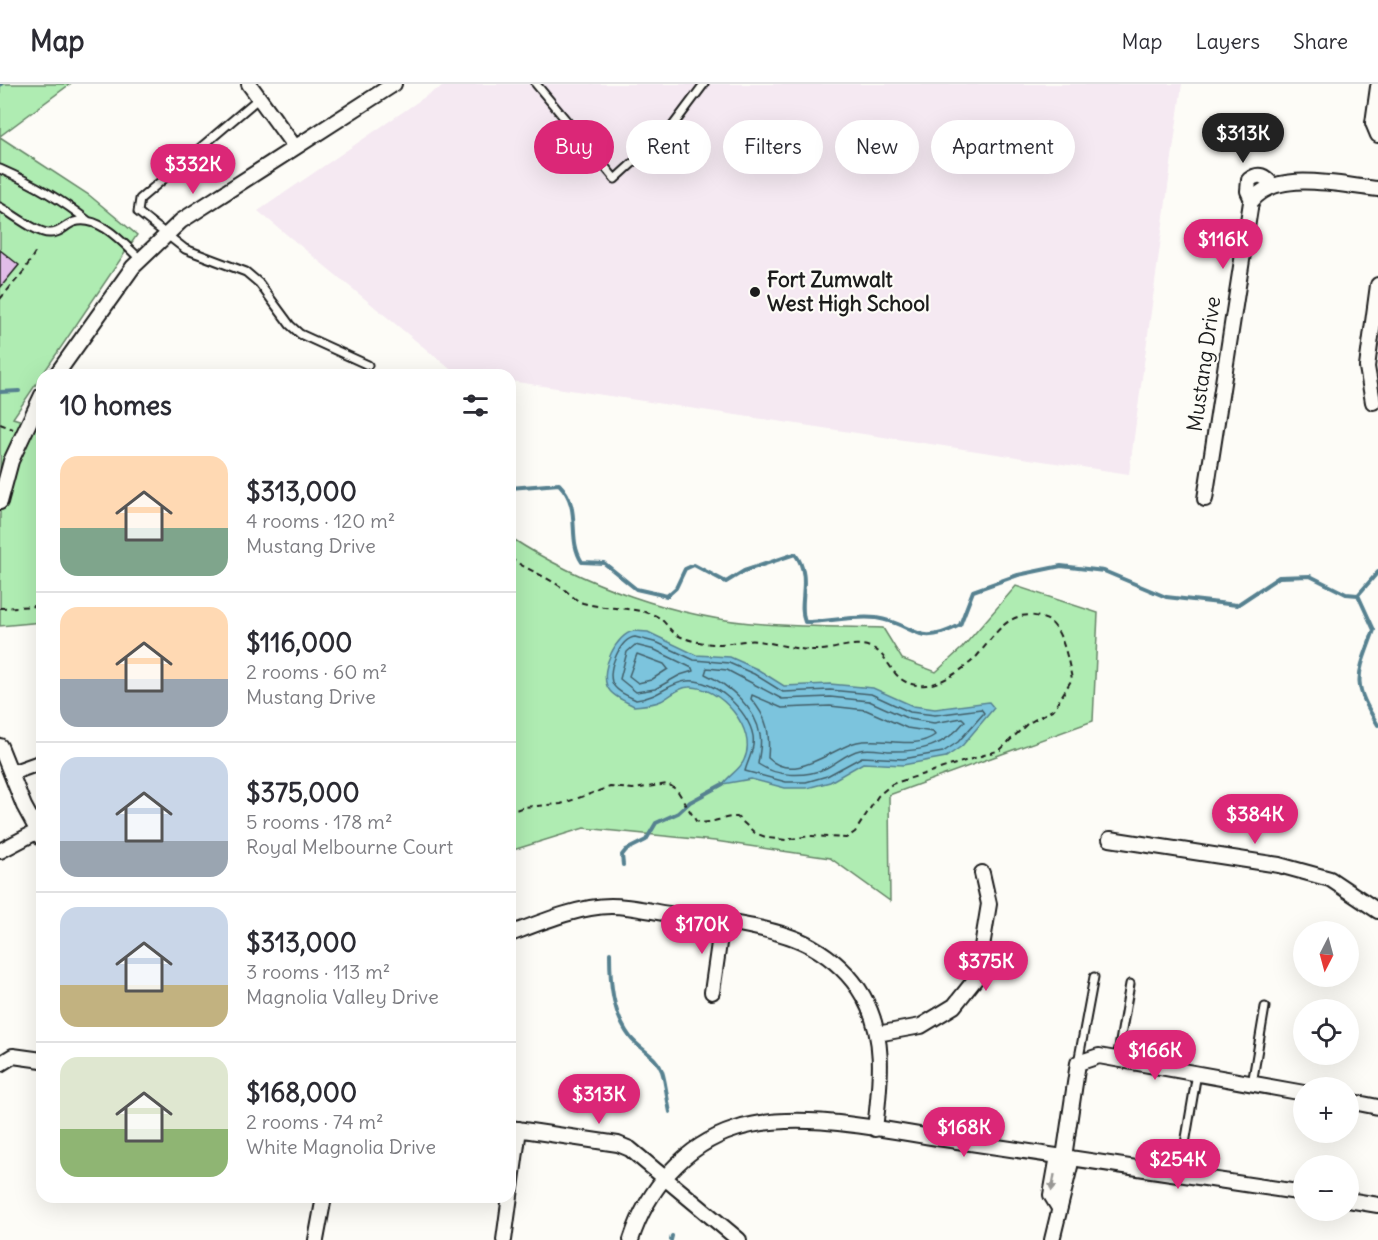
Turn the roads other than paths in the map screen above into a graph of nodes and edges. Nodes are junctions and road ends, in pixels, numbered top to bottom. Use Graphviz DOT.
graph roads {
  1 [pos="249,84"];
  2 [pos="394,84"];
  3 [pos="536,84"];
  4 [pos="704,84"];
  5 [pos="1378,87"];
  6 [pos="259,98"];
  7 [pos="1378,135"];
  8 [pos="294,146"];
  9 [pos="0,169"];
  10 [pos="1378,189"];
  11 [pos="0,207"];
  12 [pos="88,221"];
  13 [pos="165,236"];
  14 [pos="140,259"];
  15 [pos="1378,285"];
  16 [pos="368,365"];
  17 [pos="60,369"];
  18 [pos="1373,402"];
  19 [pos="36,408"];
  20 [pos="1205,499"];
  21 [pos="0,502"];
  22 [pos="0,746"];
  23 [pos="36,764"];
  24 [pos="11,773"];
  25 [pos="36,828"];
  26 [pos="36,836"];
  27 [pos="1110,839"];
  28 [pos="0,851"];
  29 [pos="982,873"];
  30 [pos="1378,911"];
  31 [pos="722,922"];
  32 [pos="516,932"];
  33 [pos="1094,977"];
  34 [pos="1130,984"];
  35 [pos="712,992"];
  36 [pos="1265,1007"];
  37 [pos="878,1034"];
  38 [pos="36,1059"];
  39 [pos="1117,1059"];
  40 [pos="1078,1063"];
  41 [pos="0,1064"];
  42 [pos="1197,1073"];
  43 [pos="1252,1084"];
  44 [pos="1293,1091"];
  45 [pos="1359,1103"];
  46 [pos="1378,1107"];
  47 [pos="516,1129"];
  48 [pos="875,1129"];
  49 [pos="1185,1144"];
  50 [pos="1065,1157"];
  51 [pos="663,1178"];
  52 [pos="1293,1191"];
  53 [pos="1359,1202"];
  54 [pos="323,1203"];
  55 [pos="507,1203"];
  56 [pos="1378,1205"];
  57 [pos="316,1240"];
  58 [pos="504,1240"];
  59 [pos="631,1240"];
  60 [pos="740,1240"];
  61 [pos="1052,1240"];
  1 -- 6 [label="street"];
  2 -- 8 [label="street"];
  3 -- 4 [label="lane"];
  5 -- 7 [label="street"];
  6 -- 8 [label="street"];
  6 -- 13 [label="lane"];
  8 -- 13 [label="street"];
  9 -- 12 [label="lane"];
  10 -- 20 [label="street, Mustang Drive"];
  11 -- 12 [label="lane"];
  12 -- 14 [label="lane"];
  13 -- 14 [label="street"];
  13 -- 16 [label="lane"];
  14 -- 17 [label="street"];
  15 -- 18 [label="street"];
  19 -- 21 [label="street"];
  22 -- 24 [label="street"];
  23 -- 24 [label="street"];
  24 -- 25 [label="street"];
  26 -- 28 [label="street"];
  27 -- 30 [label="street"];
  29 -- 37 [label="street"];
  31 -- 32 [label="street"];
  31 -- 35 [label="street"];
  31 -- 37 [label="street"];
  33 -- 40 [label="lane"];
  34 -- 39 [label="lane"];
  36 -- 43 [label="lane"];
  37 -- 48 [label="street"];
  38 -- 41 [label="street"];
  39 -- 40 [label="street"];
  39 -- 42 [label="street"];
  40 -- 50 [label="street"];
  42 -- 43 [label="street"];
  42 -- 49 [label="lane"];
  43 -- 44 [label="street"];
  45 -- 46 [label="street"];
  47 -- 51 [label="street"];
  48 -- 50 [label="street"];
  48 -- 51 [label="street"];
  50 -- 52 [label="street"];
  50 -- 61 [label="street"];
  51 -- 59 [label="street"];
  51 -- 60 [label="street"];
  53 -- 56 [label="street"];
  54 -- 57 [label="street"];
  55 -- 58 [label="street"];
}
